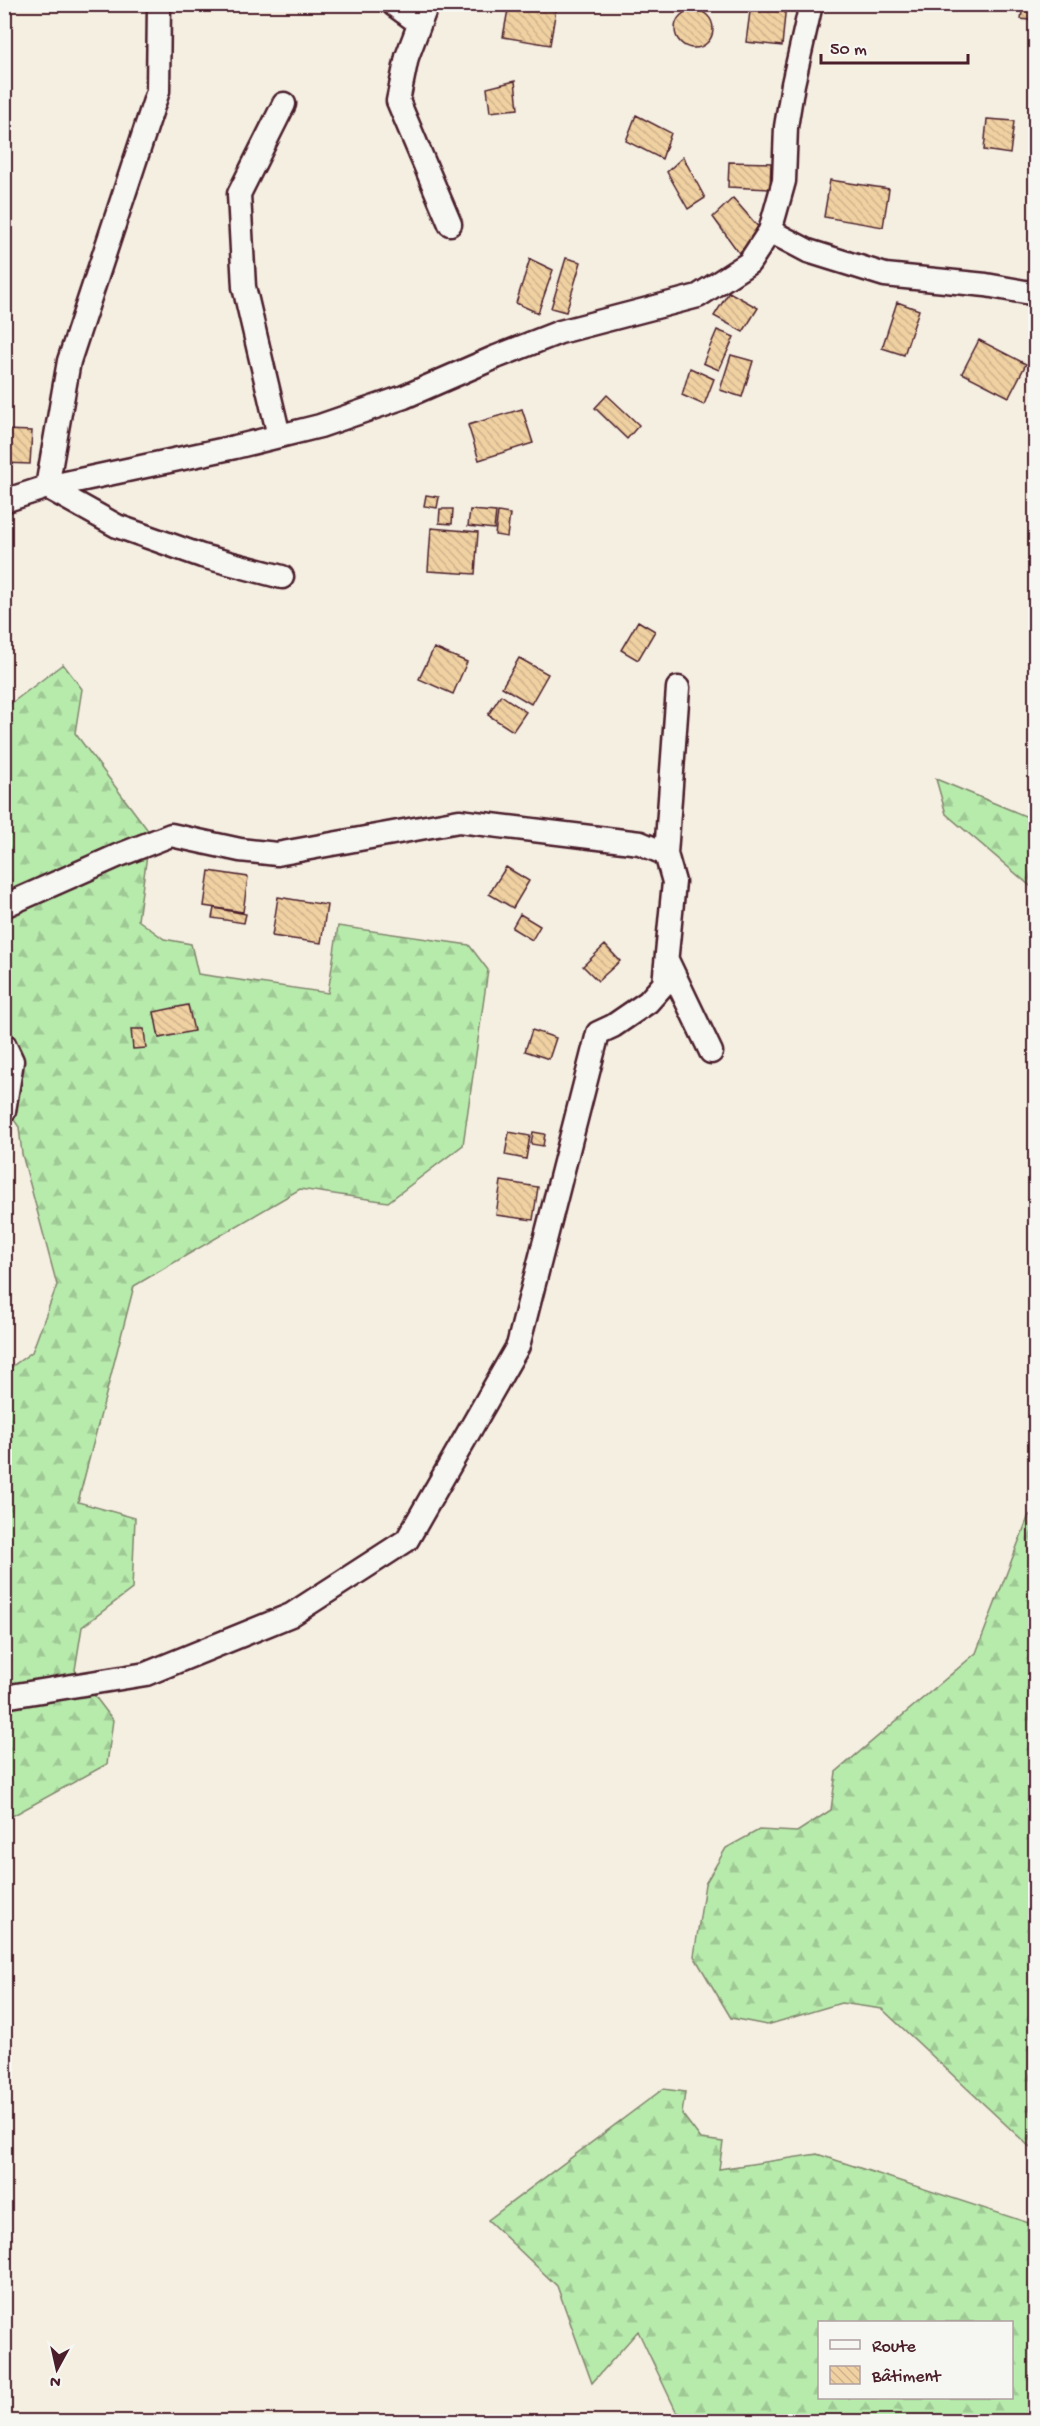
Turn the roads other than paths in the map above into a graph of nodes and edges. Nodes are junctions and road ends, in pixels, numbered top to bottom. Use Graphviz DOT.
graph roads {
  1 [pos="159,4"];
  2 [pos="393,4"];
  3 [pos="811,4"];
  4 [pos="423,14"];
  5 [pos="284,104"];
  6 [pos="450,224"];
  7 [pos="770,231"];
  8 [pos="1035,294"];
  9 [pos="279,436"];
  10 [pos="47,487"];
  11 [pos="4,501"];
  12 [pos="282,576"];
  13 [pos="678,688"];
  14 [pos="666,854"];
  15 [pos="4,906"];
  16 [pos="666,959"];
  17 [pos="4,1044"];
  18 [pos="711,1052"];
  19 [pos="4,1111"];
  20 [pos="4,1697"];
  1 -- 10 [label="street"];
  2 -- 4 [label="street"];
  3 -- 7 [label="street"];
  4 -- 6 [label="street"];
  5 -- 9 [label="street"];
  7 -- 8 [label="street"];
  7 -- 9 [label="street"];
  9 -- 10 [label="street"];
  10 -- 11 [label="street"];
  10 -- 12 [label="street"];
  13 -- 14 [label="street"];
  14 -- 15 [label="street"];
  14 -- 16 [label="street"];
  16 -- 18 [label="street"];
  16 -- 20 [label="street"];
  17 -- 19 [label="street"];
}
